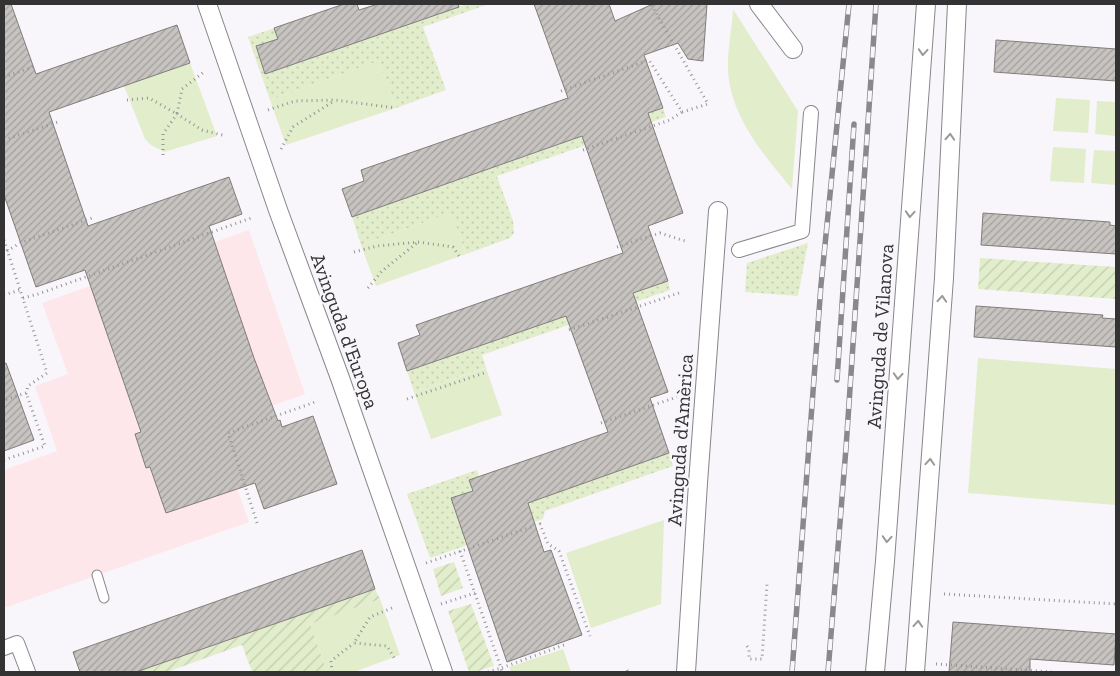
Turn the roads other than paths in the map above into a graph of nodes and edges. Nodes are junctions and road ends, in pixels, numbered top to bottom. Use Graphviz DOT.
graph roads {
  1 [pos="206,4"];
  2 [pos="759,4"];
  3 [pos="926,4"];
  4 [pos="957,4"];
  5 [pos="793,49"];
  6 [pos="811,113"];
  7 [pos="718,211"];
  8 [pos="739,250"];
  9 [pos="97,575"];
  10 [pos="104,598"];
  11 [pos="4,648"];
  12 [pos="28,672"];
  13 [pos="443,672"];
  14 [pos="686,672"];
  15 [pos="875,672"];
  16 [pos="915,672"];
  1 -- 13 [label="street, Avinguda d'Europa"];
  2 -- 5 [label="street"];
  3 -- 15 [label="street, Avinguda de Vilanova, one-way"];
  16 -- 4 [label="street, one-way"];
  6 -- 8 [label="street"];
  7 -- 14 [label="street, Avinguda d'Amèrica"];
  9 -- 10 [label="lane"];
  11 -- 12 [label="street"];
}
